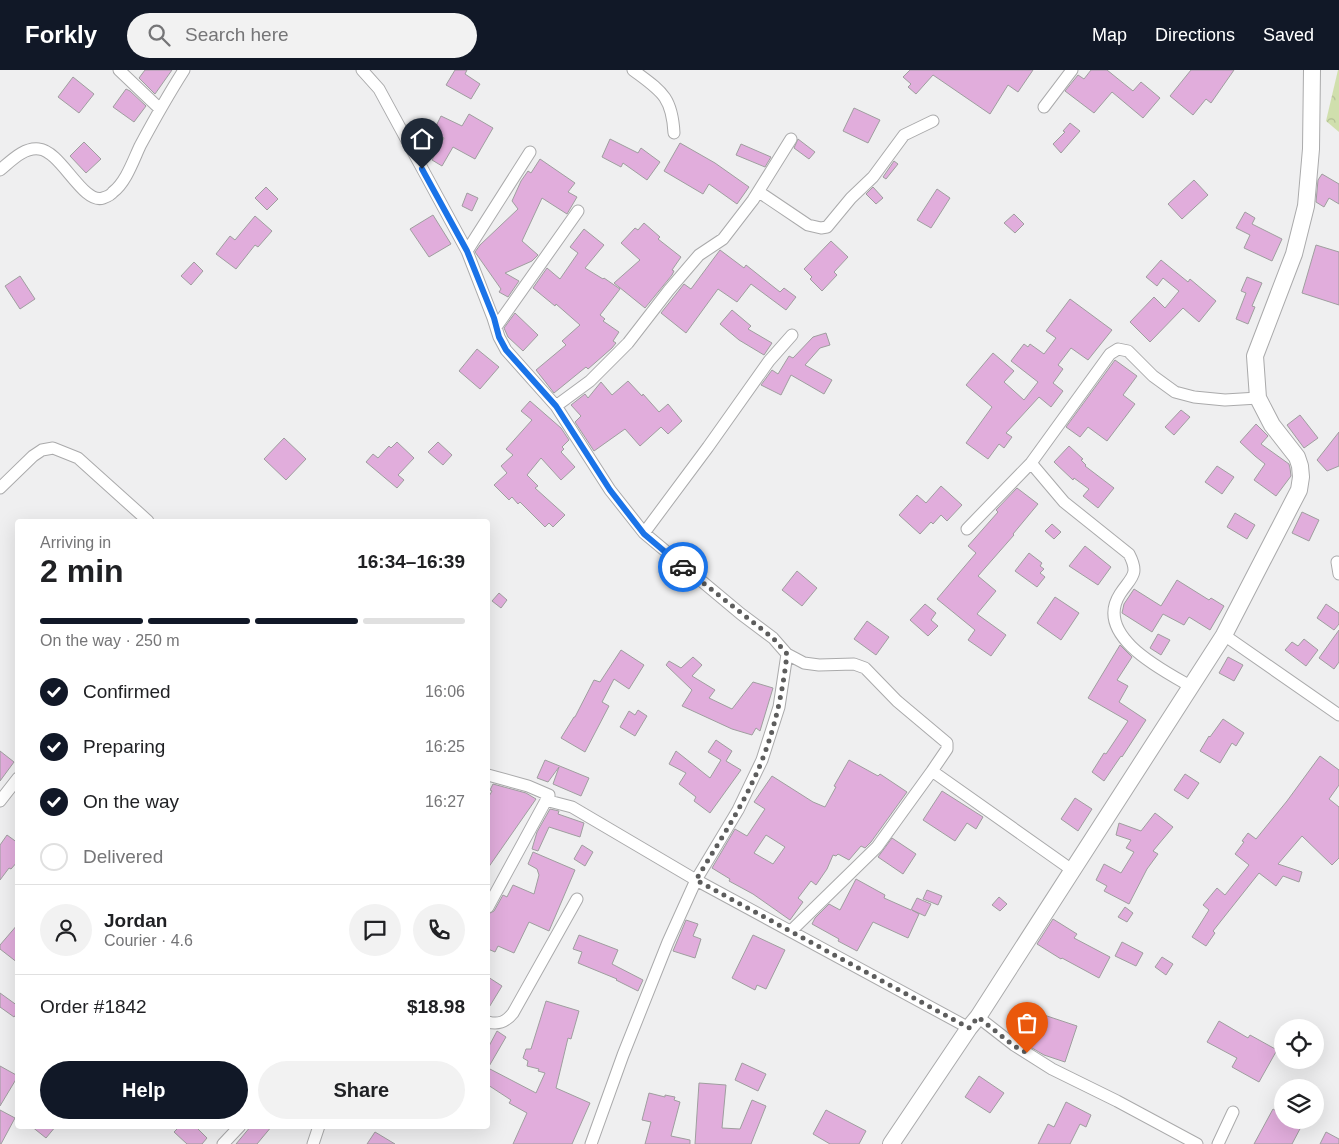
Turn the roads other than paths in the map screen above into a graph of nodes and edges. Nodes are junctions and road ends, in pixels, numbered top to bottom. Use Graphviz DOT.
graph roads {
  1 [pos="119,70"];
  2 [pos="184,70"];
  3 [pos="362,70"];
  4 [pos="633,70"];
  5 [pos="1072,70"];
  6 [pos="1312,70"];
  7 [pos="1044,107"];
  8 [pos="160,109"];
  9 [pos="933,121"];
  10 [pos="674,133"];
  11 [pos="791,140"];
  12 [pos="530,152"];
  13 [pos="0,170"];
  14 [pos="759,192"];
  15 [pos="578,211"];
  16 [pos="467,251"];
  17 [pos="496,327"];
  18 [pos="792,335"];
  19 [pos="1258,398"];
  20 [pos="556,406"];
  21 [pos="1031,463"];
  22 [pos="0,488"];
  23 [pos="146,519"];
  24 [pos="967,529"];
  25 [pos="644,534"];
  26 [pos="1224,635"];
  27 [pos="787,654"];
  28 [pos="1192,687"];
  29 [pos="1337,710"];
  30 [pos="932,771"];
  31 [pos="490,776"];
  32 [pos="15,782"];
  33 [pos="548,795"];
  34 [pos="0,801"];
  35 [pos="1072,870"];
  36 [pos="696,880"];
  37 [pos="577,899"];
  38 [pos="490,903"];
  39 [pos="791,931"];
  40 [pos="973,1022"];
  41 [pos="490,1023"];
  42 [pos="1232,1112"];
  43 [pos="237,1129"];
  44 [pos="318,1129"];
  45 [pos="223,1144"];
  46 [pos="313,1144"];
  47 [pos="590,1144"];
  48 [pos="891,1144"];
  49 [pos="1197,1144"];
  50 [pos="1218,1144"];
  1 -- 8 [label="street"];
  2 -- 8 [label="street"];
  3 -- 16 [label="street"];
  4 -- 10 [label="street"];
  5 -- 7 [label="street"];
  6 -- 19 [label="street"];
  8 -- 13 [label="street"];
  9 -- 14 [label="street"];
  11 -- 14 [label="street"];
  12 -- 16 [label="street"];
  14 -- 20 [label="street"];
  15 -- 17 [label="street"];
  16 -- 17 [label="street"];
  17 -- 20 [label="street"];
  18 -- 25 [label="street"];
  19 -- 21 [label="street"];
  19 -- 26 [label="street"];
  20 -- 25 [label="street"];
  21 -- 24 [label="street"];
  21 -- 28 [label="street"];
  22 -- 23 [label="street"];
  25 -- 27 [label="street"];
  26 -- 28 [label="street"];
  26 -- 29 [label="street"];
  27 -- 30 [label="street"];
  27 -- 36 [label="street"];
  28 -- 35 [label="street"];
  30 -- 35 [label="street"];
  30 -- 39 [label="street"];
  31 -- 33 [label="street"];
  32 -- 34 [label="street"];
  33 -- 36 [label="street"];
  33 -- 38 [label="street"];
  35 -- 40 [label="street"];
  36 -- 39 [label="street"];
  36 -- 47 [label="street"];
  37 -- 41 [label="street"];
  39 -- 40 [label="street"];
  40 -- 48 [label="street"];
  40 -- 49 [label="street"];
  42 -- 50 [label="street"];
  43 -- 45 [label="street"];
  44 -- 46 [label="street"];
}
